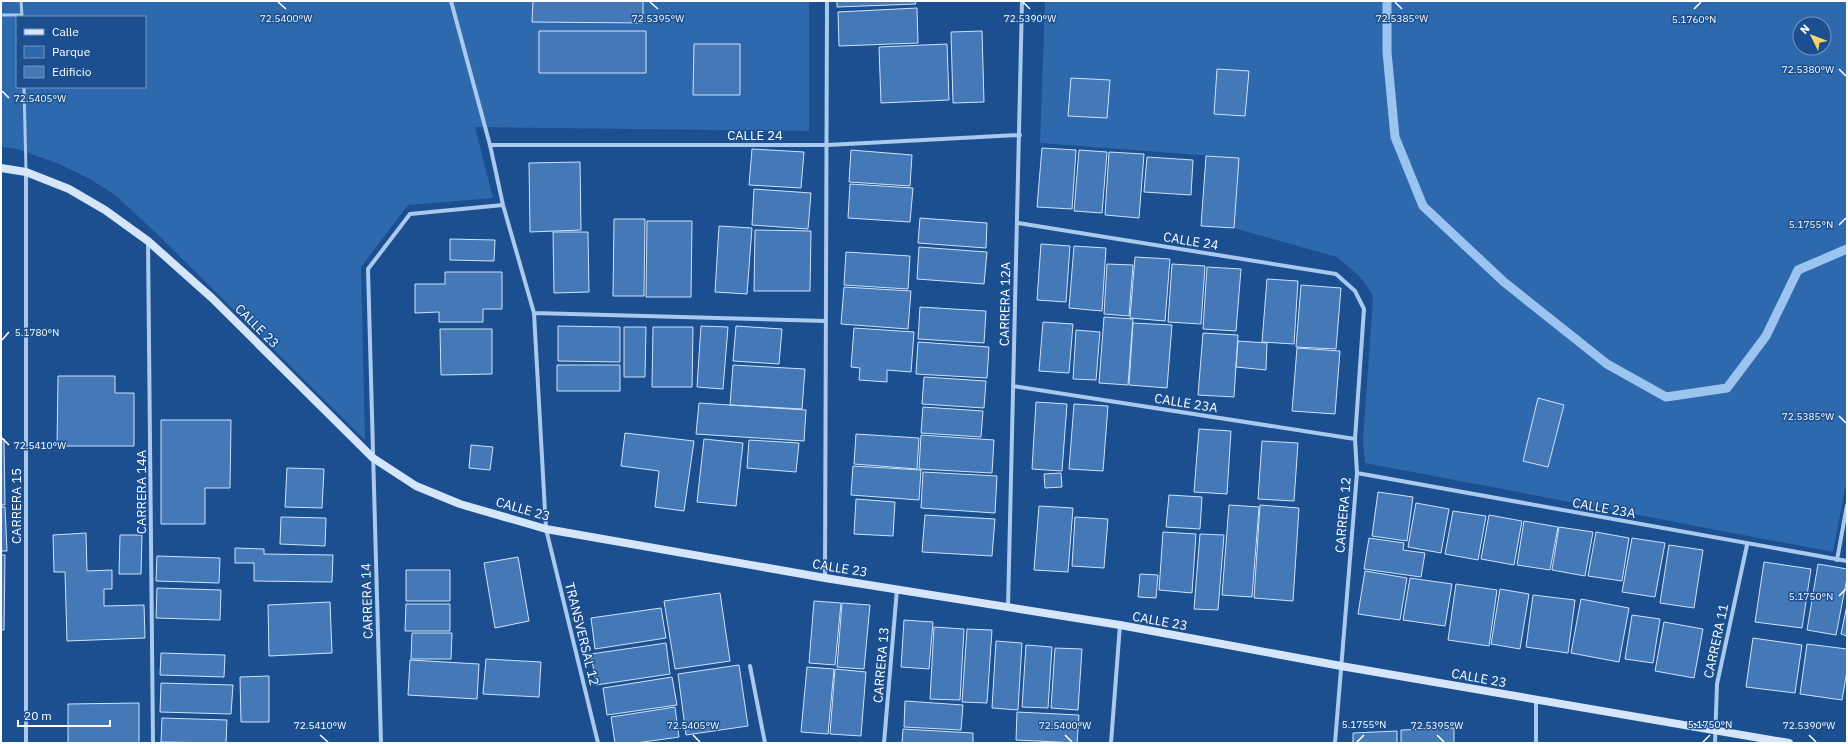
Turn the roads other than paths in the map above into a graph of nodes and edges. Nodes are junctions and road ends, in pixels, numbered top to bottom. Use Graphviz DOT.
graph roads {
  1 [pos="21,1"];
  2 [pos="452,1"];
  3 [pos="827,1"];
  4 [pos="1022,1"];
  5 [pos="1,15"];
  6 [pos="22,16"];
  7 [pos="24,88"];
  8 [pos="1020,135"];
  9 [pos="490,145"];
  10 [pos="828,145"];
  11 [pos="1,168"];
  12 [pos="26,172"];
  13 [pos="503,205"];
  14 [pos="1018,223"];
  15 [pos="148,241"];
  16 [pos="1355,291"];
  17 [pos="534,313"];
  18 [pos="826,321"];
  19 [pos="1013,386"];
  20 [pos="1355,439"];
  21 [pos="373,458"];
  22 [pos="1357,473"];
  23 [pos="1847,506"];
  24 [pos="546,529"];
  25 [pos="1747,545"];
  26 [pos="1837,560"];
  27 [pos="1847,561"];
  28 [pos="825,578"];
  29 [pos="897,589"];
  30 [pos="1008,608"];
  31 [pos="1120,626"];
  32 [pos="750,666"];
  33 [pos="1341,666"];
  34 [pos="1536,700"];
  35 [pos="1715,732"];
  36 [pos="26,743"];
  37 [pos="153,743"];
  38 [pos="380,743"];
  39 [pos="598,743"];
  40 [pos="765,743"];
  41 [pos="884,743"];
  42 [pos="1111,743"];
  43 [pos="1335,743"];
  44 [pos="1536,743"];
  45 [pos="1715,743"];
  46 [pos="1789,743"];
  1 -- 6 [label="lane"];
  2 -- 9 [label="street, TRANSVERSAL 12"];
  3 -- 10 [label="street"];
  4 -- 8 [label="street, CARRERA 12A"];
  5 -- 6 [label="lane"];
  7 -- 12 [label="lane"];
  8 -- 10 [label="street, CALLE 24"];
  8 -- 14 [label="street, CARRERA 12A"];
  9 -- 10 [label="street, CALLE 24"];
  9 -- 13 [label="street, TRANSVERSAL 12"];
  10 -- 18 [label="street"];
  11 -- 12 [label="street, CALLE 23"];
  12 -- 15 [label="street, CALLE 23"];
  12 -- 36 [label="street, CARRERA 15"];
  13 -- 17 [label="street, TRANSVERSAL 12"];
  13 -- 21 [label="street, CARRERA 14"];
  14 -- 16 [label="street, CALLE 24"];
  14 -- 19 [label="street, CARRERA 12A"];
  15 -- 21 [label="street, CALLE 23"];
  15 -- 37 [label="street, CARRERA 14A"];
  16 -- 20 [label="street, CARRERA 12"];
  17 -- 18 [label="street"];
  17 -- 24 [label="street, TRANSVERSAL 12"];
  18 -- 28 [label="street"];
  19 -- 20 [label="street, CALLE 23A"];
  19 -- 30 [label="street, CARRERA 12A"];
  20 -- 22 [label="street, CARRERA 12"];
  21 -- 24 [label="street, CALLE 23"];
  21 -- 38 [label="street, CARRERA 14"];
  22 -- 25 [label="street, CALLE 23A"];
  22 -- 33 [label="street, CARRERA 12"];
  23 -- 26 [label="street"];
  24 -- 28 [label="street, CALLE 23"];
  24 -- 39 [label="street, TRANSVERSAL 12"];
  25 -- 26 [label="street, CALLE 23A"];
  25 -- 35 [label="street, CARRERA 11"];
  26 -- 27 [label="street, CALLE 23A"];
  28 -- 29 [label="street, CALLE 23"];
  29 -- 30 [label="street, CALLE 23"];
  29 -- 41 [label="street, CARRERA 13"];
  30 -- 31 [label="street, CALLE 23"];
  31 -- 33 [label="street, CALLE 23"];
  31 -- 42 [label="street"];
  32 -- 40 [label="street"];
  33 -- 34 [label="street, CALLE 23"];
  33 -- 43 [label="street, CARRERA 12"];
  34 -- 35 [label="street, CALLE 23"];
  34 -- 44 [label="street"];
  35 -- 45 [label="street, CARRERA 11"];
  35 -- 46 [label="street, CALLE 23"];
}
